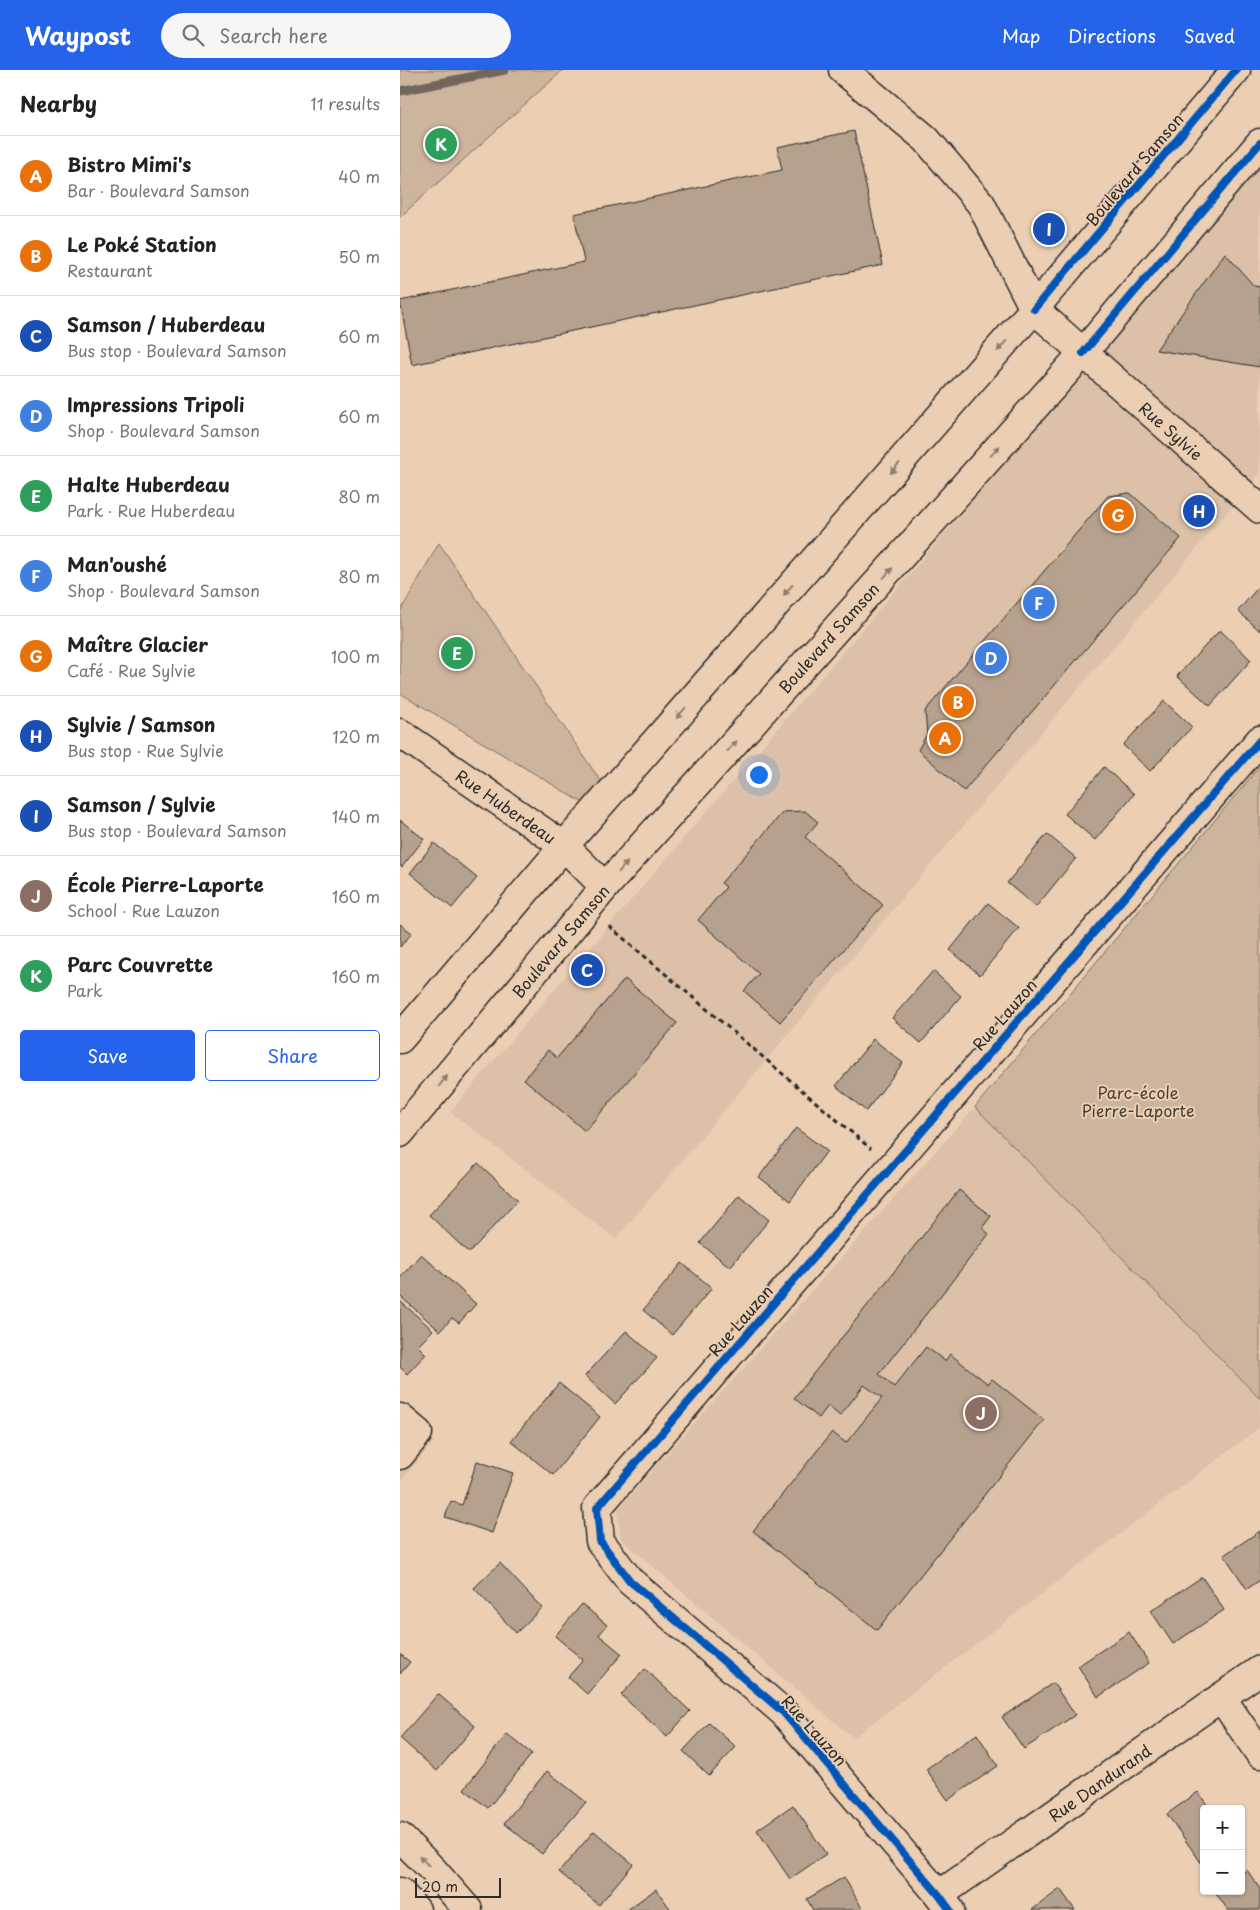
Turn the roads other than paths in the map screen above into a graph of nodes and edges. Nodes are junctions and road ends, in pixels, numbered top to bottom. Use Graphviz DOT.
graph roads {
  1 [pos="843,70"];
  2 [pos="1236,70"];
  3 [pos="1260,144"];
  4 [pos="1034,309"];
  5 [pos="1083,352"];
  6 [pos="1260,509"];
  7 [pos="400,733"];
  8 [pos="1260,740"];
  9 [pos="564,846"];
  10 [pos="605,887"];
  11 [pos="400,1039"];
  12 [pos="400,1133"];
  13 [pos="400,1418"];
  14 [pos="400,1454"];
  15 [pos="1260,1670"];
  16 [pos="1221,1697"];
  17 [pos="1260,1754"];
  18 [pos="400,1837"];
  19 [pos="400,1892"];
  20 [pos="944,1902"];
  21 [pos="416,1910"];
  22 [pos="468,1910"];
  1 -- 4 [label="street"];
  2 -- 4 [label="street, Boulevard Samson"];
  3 -- 5 [label="street, Boulevard Samson"];
  4 -- 5 [label="street, Rue Sylvie"];
  4 -- 9 [label="street, Boulevard Samson, one-way"];
  5 -- 6 [label="street, Rue Sylvie"];
  10 -- 5 [label="street, Boulevard Samson, one-way"];
  7 -- 9 [label="street, Rue Huberdeau"];
  8 -- 20 [label="street, Rue Lauzon"];
  9 -- 10 [label="street, Rue Huberdeau"];
  9 -- 11 [label="street, Boulevard Samson"];
  12 -- 10 [label="street, Boulevard Samson, one-way"];
  13 -- 14 [label="street"];
  15 -- 16 [label="street, Rue Dandurand"];
  16 -- 17 [label="street"];
  16 -- 20 [label="street, Rue Dandurand"];
  22 -- 18 [label="street, one-way"];
  19 -- 21 [label="street"];
}
